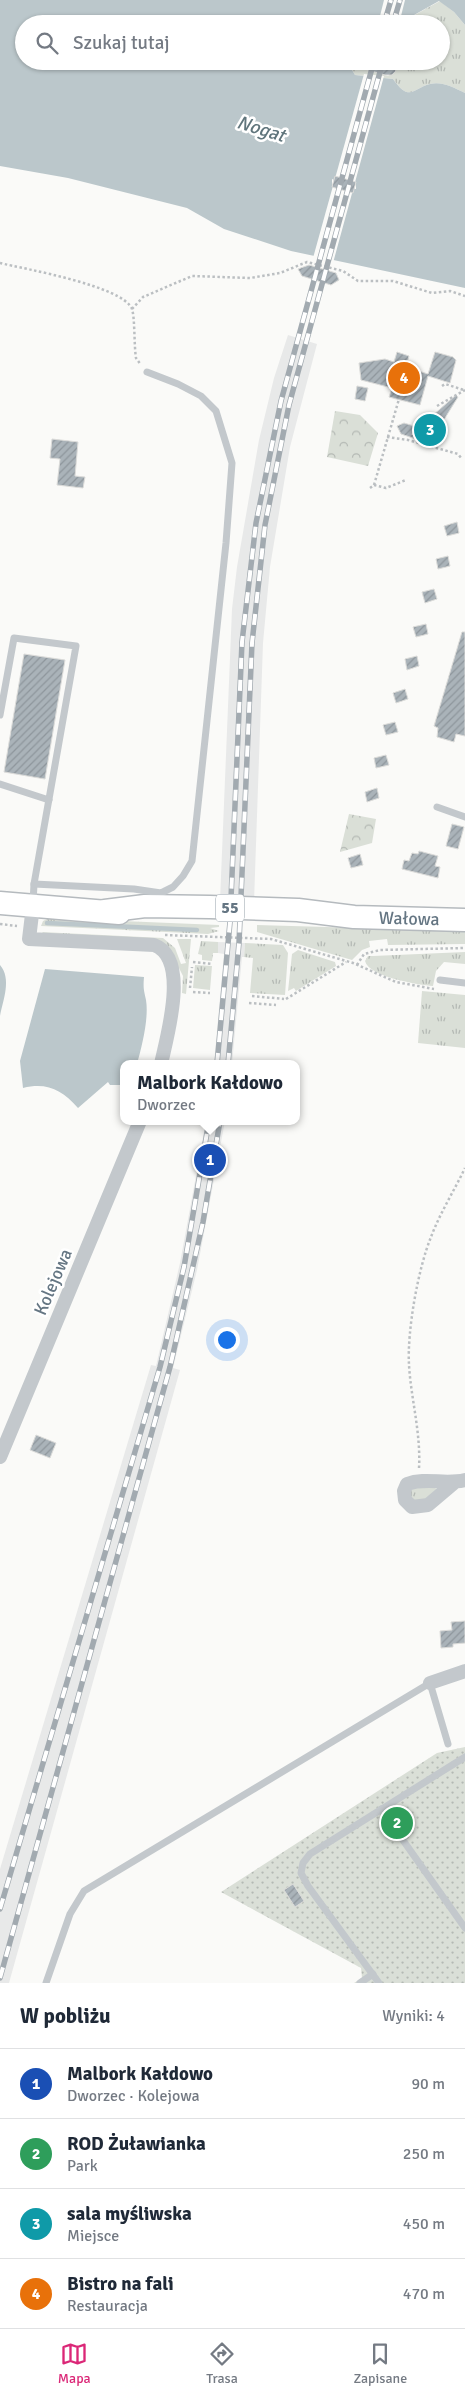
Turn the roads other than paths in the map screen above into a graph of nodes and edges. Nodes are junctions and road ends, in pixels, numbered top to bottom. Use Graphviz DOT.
graph roads {
  1 [pos="147,372"];
  2 [pos="0,716"];
  3 [pos="0,784"];
  4 [pos="49,800"];
  5 [pos="437,807"];
  6 [pos="465,817"];
  7 [pos="34,884"];
  8 [pos="0,902"];
  9 [pos="33,906"];
  10 [pos="465,920"];
  11 [pos="440,980"];
  12 [pos="465,983"];
  13 [pos="162,1060"];
  14 [pos="138,1125"];
  15 [pos="0,1457"];
  16 [pos="459,1481"];
  17 [pos="465,1671"];
  18 [pos="430,1683"];
  19 [pos="448,1744"];
  20 [pos="465,1757"];
  21 [pos="380,1809"];
  22 [pos="465,1928"];
  23 [pos="373,1974"];
  24 [pos="46,1983"];
  25 [pos="360,1983"];
  26 [pos="379,1983"];
  1 -- 7 [label="lane"];
  2 -- 4 [label="lane"];
  3 -- 4 [label="lane"];
  4 -- 7 [label="lane"];
  5 -- 6 [label="lane"];
  7 -- 9 [label="lane"];
  8 -- 9 [label="main road, 55"];
  9 -- 10 [label="main road, Wałowa / 55"];
  9 -- 13 [label="street"];
  11 -- 12 [label="lane"];
  14 -- 15 [label="street, Kolejowa"];
  16 -- 16 [label="street"];
  17 -- 18 [label="street"];
  18 -- 19 [label="lane"];
  18 -- 24 [label="lane"];
  20 -- 21 [label="lane"];
  21 -- 22 [label="lane"];
  21 -- 23 [label="lane"];
  23 -- 25 [label="lane"];
  23 -- 26 [label="lane"];
}
